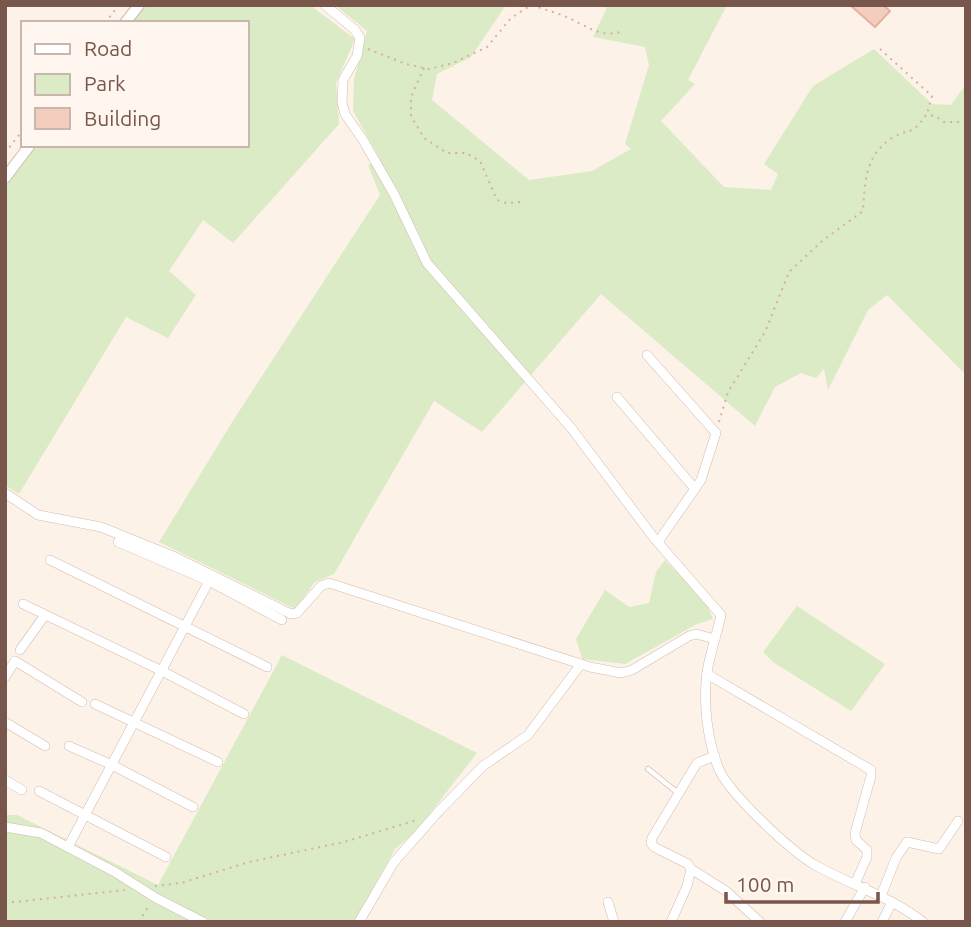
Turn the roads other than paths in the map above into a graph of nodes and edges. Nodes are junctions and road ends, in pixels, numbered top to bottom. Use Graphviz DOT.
graph roads {
  1 [pos="139,5"];
  2 [pos="325,5"];
  3 [pos="127,21"];
  4 [pos="28,147"];
  5 [pos="5,178"];
  6 [pos="647,355"];
  7 [pos="617,397"];
  8 [pos="695,489"];
  9 [pos="5,493"];
  10 [pos="118,542"];
  11 [pos="658,542"];
  12 [pos="50,560"];
  13 [pos="209,581"];
  14 [pos="23,604"];
  15 [pos="45,615"];
  16 [pos="282,620"];
  17 [pos="185,626"];
  18 [pos="715,639"];
  19 [pos="20,650"];
  20 [pos="581,664"];
  21 [pos="267,667"];
  22 [pos="162,671"];
  23 [pos="707,674"];
  24 [pos="6,676"];
  25 [pos="82,702"];
  26 [pos="95,704"];
  27 [pos="244,714"];
  28 [pos="5,722"];
  29 [pos="135,722"];
  30 [pos="44,746"];
  31 [pos="69,746"];
  32 [pos="715,756"];
  33 [pos="218,762"];
  34 [pos="112,765"];
  35 [pos="648,769"];
  36 [pos="5,780"];
  37 [pos="22,790"];
  38 [pos="39,791"];
  39 [pos="678,793"];
  40 [pos="193,807"];
  41 [pos="85,816"];
  42 [pos="958,821"];
  43 [pos="5,827"];
  44 [pos="68,847"];
  45 [pos="166,857"];
  46 [pos="691,869"];
  47 [pos="860,886"];
  48 [pos="881,896"];
  49 [pos="608,902"];
  50 [pos="892,902"];
  51 [pos="203,922"];
  52 [pos="359,922"];
  53 [pos="614,922"];
  54 [pos="671,922"];
  55 [pos="760,922"];
  56 [pos="845,922"];
  57 [pos="882,922"];
  58 [pos="923,922"];
  1 -- 3 [label="street"];
  2 -- 11 [label="street"];
  4 -- 5 [label="street"];
  6 -- 8 [label="street"];
  7 -- 8 [label="street"];
  8 -- 11 [label="street"];
  9 -- 20 [label="street"];
  10 -- 13 [label="street"];
  11 -- 18 [label="street"];
  12 -- 17 [label="street"];
  13 -- 16 [label="street"];
  13 -- 17 [label="street"];
  14 -- 15 [label="street"];
  15 -- 19 [label="street"];
  15 -- 22 [label="street"];
  17 -- 21 [label="street"];
  17 -- 22 [label="street"];
  18 -- 20 [label="street"];
  18 -- 23 [label="street"];
  20 -- 52 [label="street"];
  22 -- 27 [label="street"];
  22 -- 29 [label="street"];
  23 -- 32 [label="street"];
  23 -- 47 [label="street"];
  24 -- 25 [label="street"];
  26 -- 29 [label="street"];
  28 -- 30 [label="street"];
  29 -- 33 [label="street"];
  29 -- 34 [label="street"];
  31 -- 34 [label="street"];
  32 -- 39 [label="street"];
  32 -- 47 [label="street"];
  34 -- 40 [label="street"];
  34 -- 41 [label="street"];
  35 -- 39 [label="lane"];
  36 -- 37 [label="street"];
  38 -- 41 [label="street"];
  39 -- 46 [label="street"];
  41 -- 44 [label="street"];
  41 -- 45 [label="street"];
  42 -- 48 [label="street"];
  43 -- 44 [label="street"];
  44 -- 51 [label="street"];
  46 -- 54 [label="street"];
  46 -- 55 [label="street"];
  47 -- 48 [label="street"];
  47 -- 56 [label="street"];
  48 -- 50 [label="street"];
  49 -- 53 [label="street"];
  50 -- 57 [label="street"];
  50 -- 58 [label="street"];
}
